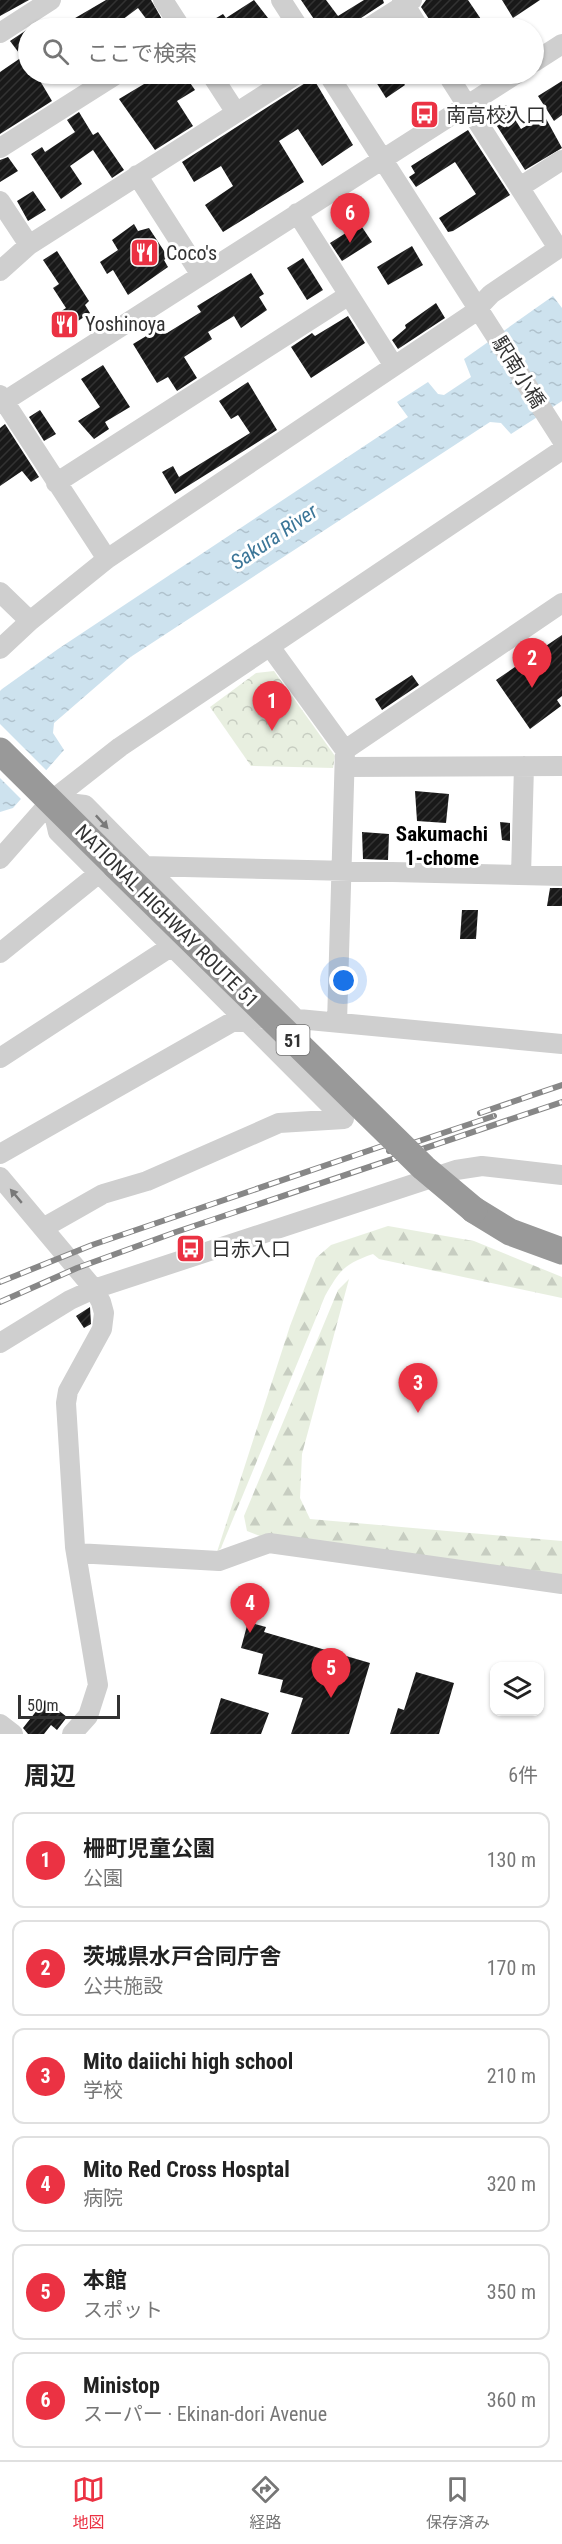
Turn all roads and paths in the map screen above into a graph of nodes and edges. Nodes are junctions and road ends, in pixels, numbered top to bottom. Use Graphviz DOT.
graph roads {
  1 [pos="51,0"];
  2 [pos="163,0"];
  3 [pos="281,0"];
  4 [pos="406,2"];
  5 [pos="23,18"];
  6 [pos="175,18"];
  7 [pos="293,18"];
  8 [pos="383,18"];
  9 [pos="414,18"];
  10 [pos="18,21"];
  11 [pos="0,33"];
  12 [pos="562,44"];
  13 [pos="544,56"];
  14 [pos="101,84"];
  15 [pos="217,84"];
  16 [pos="280,84"];
  17 [pos="334,84"];
  18 [pos="453,84"];
  19 [pos="500,84"];
  20 [pos="467,105"];
  21 [pos="235,111"];
  22 [pos="0,148"];
  23 [pos="383,159"];
  24 [pos="562,160"];
  25 [pos="137,175"];
  26 [pos="520,187"];
  27 [pos="0,201"];
  28 [pos="297,213"];
  29 [pos="29,246"];
  30 [pos="560,247"];
  31 [pos="0,271"];
  32 [pos="201,275"];
  33 [pos="349,295"];
  34 [pos="483,315"];
  35 [pos="394,366"];
  36 [pos="2,400"];
  37 [pos="562,440"];
  38 [pos="562,450"];
  39 [pos="56,483"];
  40 [pos="107,559"];
  41 [pos="0,592"];
  42 [pos="562,603"];
  43 [pos="30,621"];
  44 [pos="271,648"];
  45 [pos="0,649"];
  46 [pos="0,751"];
  47 [pos="346,759"];
  48 [pos="524,766"];
  49 [pos="562,766"];
  50 [pos="45,795"];
  51 [pos="0,859"];
  52 [pos="143,866"];
  53 [pos="107,870"];
  54 [pos="341,870"];
  55 [pos="521,875"];
  56 [pos="562,876"];
  57 [pos="172,946"];
  58 [pos="0,953"];
  59 [pos="244,1018"];
  60 [pos="297,1020"];
  61 [pos="337,1023"];
  62 [pos="562,1044"];
  63 [pos="0,1058"];
  64 [pos="0,1154"];
  65 [pos="562,1175"];
  66 [pos="0,1177"];
  67 [pos="43,1228"];
  68 [pos="562,1251"];
  69 [pos="94,1289"];
  70 [pos="0,1343"];
  71 [pos="76,1553"];
  72 [pos="562,1584"];
  73 [pos="0,1724"];
  74 [pos="13,1734"];
  75 [pos="72,1734"];
  1 -- 5 [label="street"];
  2 -- 6 [label="street"];
  3 -- 7 [label="street"];
  4 -- 8 [label="street"];
  4 -- 9 [label="street"];
  10 -- 11 [label="street"];
  12 -- 13 [label="street"];
  14 -- 22 [label="street"];
  15 -- 21 [label="street"];
  16 -- 21 [label="street"];
  17 -- 23 [label="street, 駅南小橋"];
  18 -- 20 [label="street"];
  19 -- 20 [label="street"];
  20 -- 23 [label="street"];
  20 -- 26 [label="street"];
  21 -- 25 [label="street"];
  23 -- 28 [label="street"];
  23 -- 34 [label="street, 駅南小橋"];
  24 -- 26 [label="street"];
  25 -- 29 [label="street"];
  25 -- 32 [label="street"];
  26 -- 30 [label="street"];
  27 -- 29 [label="street"];
  28 -- 32 [label="street"];
  28 -- 33 [label="street"];
  29 -- 31 [label="street"];
  30 -- 34 [label="street"];
  32 -- 36 [label="street"];
  33 -- 35 [label="street"];
  33 -- 39 [label="street"];
  34 -- 35 [label="street"];
  34 -- 37 [label="street, 駅南小橋"];
  35 -- 40 [label="street"];
  36 -- 39 [label="street"];
  38 -- 44 [label="street"];
  39 -- 40 [label="street"];
  40 -- 43 [label="street"];
  41 -- 43 [label="street"];
  42 -- 47 [label="street"];
  43 -- 45 [label="street"];
  44 -- 47 [label="street"];
  44 -- 50 [label="street"];
  46 -- 50 [label="highway, NATIONAL HIGHWAY ROUTE 51 / 51"];
  47 -- 48 [label="street"];
  47 -- 54 [label="street"];
  48 -- 49 [label="street"];
  48 -- 55 [label="street"];
  50 -- 51 [label="street"];
  50 -- 52 [label="street, one-way"];
  50 -- 53 [label="highway, NATIONAL HIGHWAY ROUTE 51 / 51"];
  52 -- 54 [label="street"];
  52 -- 60 [label="street"];
  53 -- 57 [label="street"];
  53 -- 58 [label="street"];
  53 -- 68 [label="highway, NATIONAL HIGHWAY ROUTE 51 / 51, bridge"];
  54 -- 55 [label="street"];
  54 -- 61 [label="street"];
  55 -- 56 [label="street"];
  57 -- 59 [label="street"];
  57 -- 63 [label="street"];
  59 -- 60 [label="street"];
  59 -- 64 [label="street"];
  59 -- 67 [label="street"];
  60 -- 61 [label="street"];
  61 -- 62 [label="street"];
  65 -- 69 [label="street"];
  67 -- 66 [label="street, one-way"];
  67 -- 69 [label="street"];
  69 -- 70 [label="street"];
  69 -- 71 [label="street"];
  71 -- 72 [label="street"];
  71 -- 75 [label="street"];
  73 -- 74 [label="street"];
}
